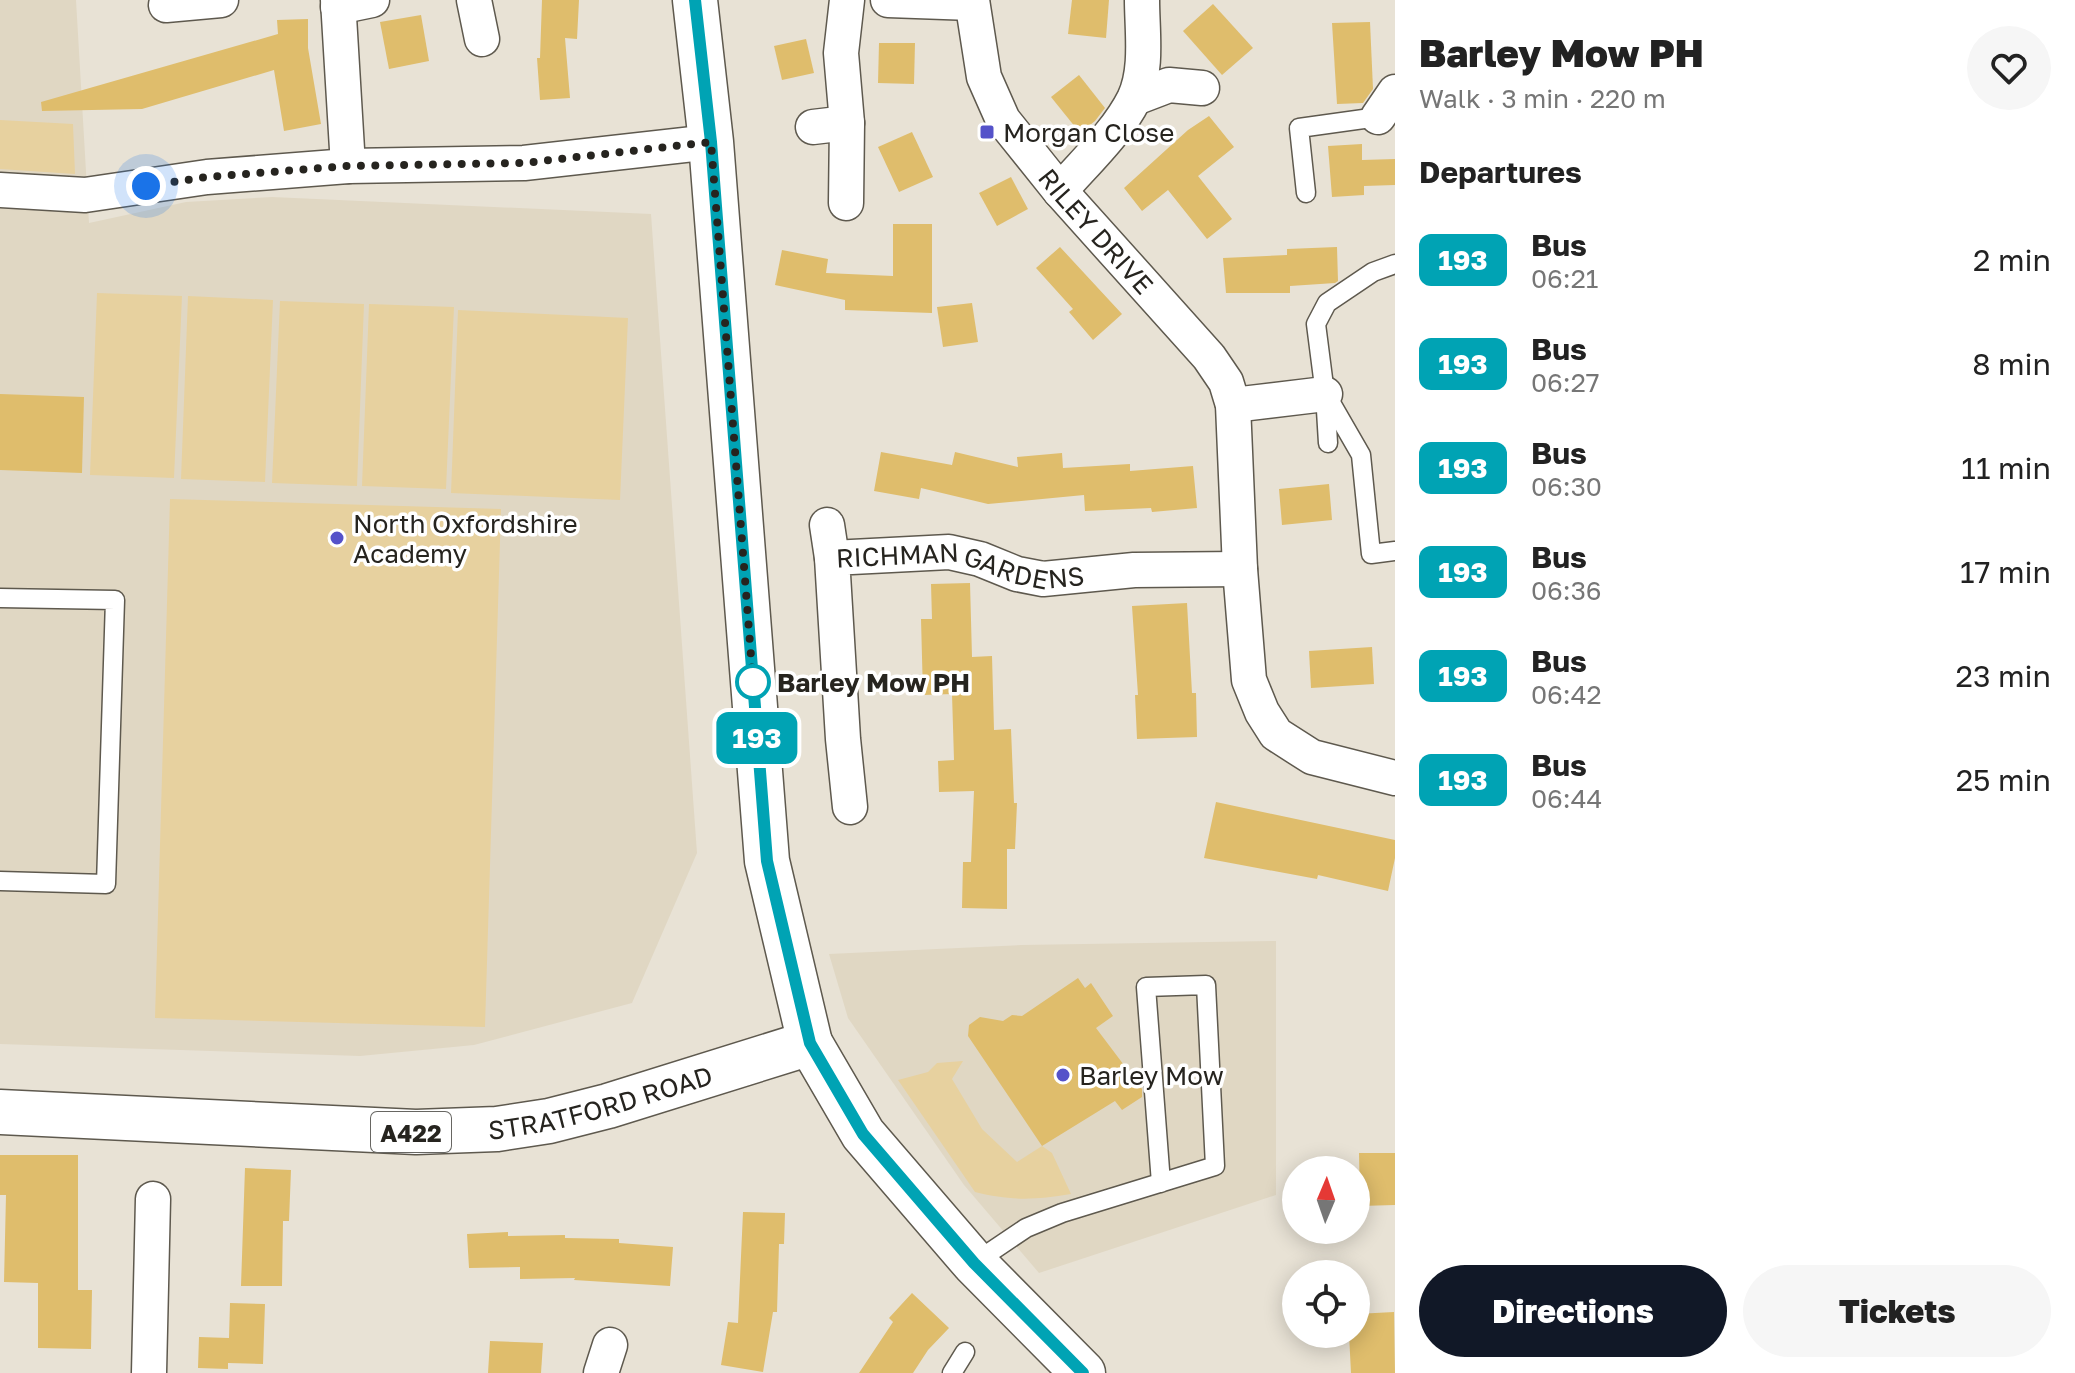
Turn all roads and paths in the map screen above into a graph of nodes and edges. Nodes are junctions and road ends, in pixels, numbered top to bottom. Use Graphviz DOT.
graph roads {
  1 [pos="221,0"];
  2 [pos="372,0"];
  3 [pos="474,0"];
  4 [pos="695,0"];
  5 [pos="847,0"];
  6 [pos="888,0"];
  7 [pos="1142,0"];
  8 [pos="972,1"];
  9 [pos="338,4"];
  10 [pos="166,5"];
  11 [pos="482,39"];
  12 [pos="1202,88"];
  13 [pos="1135,98"];
  14 [pos="1387,104"];
  15 [pos="711,142"];
  16 [pos="348,166"];
  17 [pos="0,190"];
  18 [pos="1060,191"];
  19 [pos="1306,193"];
  20 [pos="846,203"];
  21 [pos="1395,264"];
  22 [pos="1325,394"];
  23 [pos="1233,405"];
  24 [pos="1328,443"];
  25 [pos="1395,551"];
  26 [pos="1240,569"];
  27 [pos="0,598"];
  28 [pos="1395,778"];
  29 [pos="850,807"];
  30 [pos="0,881"];
  31 [pos="810,1043"];
  32 [pos="0,1112"];
  33 [pos="1161,1183"];
  34 [pos="153,1199"];
  35 [pos="974,1263"];
  36 [pos="965,1352"];
  37 [pos="149,1373"];
  38 [pos="952,1373"];
  39 [pos="1083,1373"];
  1 -- 10 [label="street"];
  2 -- 9 [label="street"];
  3 -- 11 [label="street"];
  4 -- 15 [label="main road"];
  5 -- 20 [label="street"];
  6 -- 8 [label="street"];
  7 -- 13 [label="street"];
  8 -- 18 [label="street, RILEY DRIVE"];
  9 -- 16 [label="street"];
  12 -- 13 [label="street"];
  13 -- 18 [label="street"];
  14 -- 19 [label="lane"];
  15 -- 16 [label="street"];
  15 -- 31 [label="main road"];
  16 -- 17 [label="street"];
  18 -- 23 [label="street, RILEY DRIVE"];
  21 -- 22 [label="lane"];
  22 -- 23 [label="street"];
  22 -- 24 [label="lane"];
  22 -- 25 [label="lane"];
  23 -- 26 [label="street, RILEY DRIVE"];
  26 -- 28 [label="street, RILEY DRIVE"];
  26 -- 29 [label="street, RICHMAN GARDENS"];
  27 -- 30 [label="lane"];
  31 -- 32 [label="main road, STRATFORD ROAD / A422"];
  31 -- 35 [label="main road"];
  33 -- 33 [label="lane"];
  33 -- 35 [label="lane"];
  34 -- 37 [label="street"];
  35 -- 39 [label="main road"];
  36 -- 38 [label="lane"];
}
